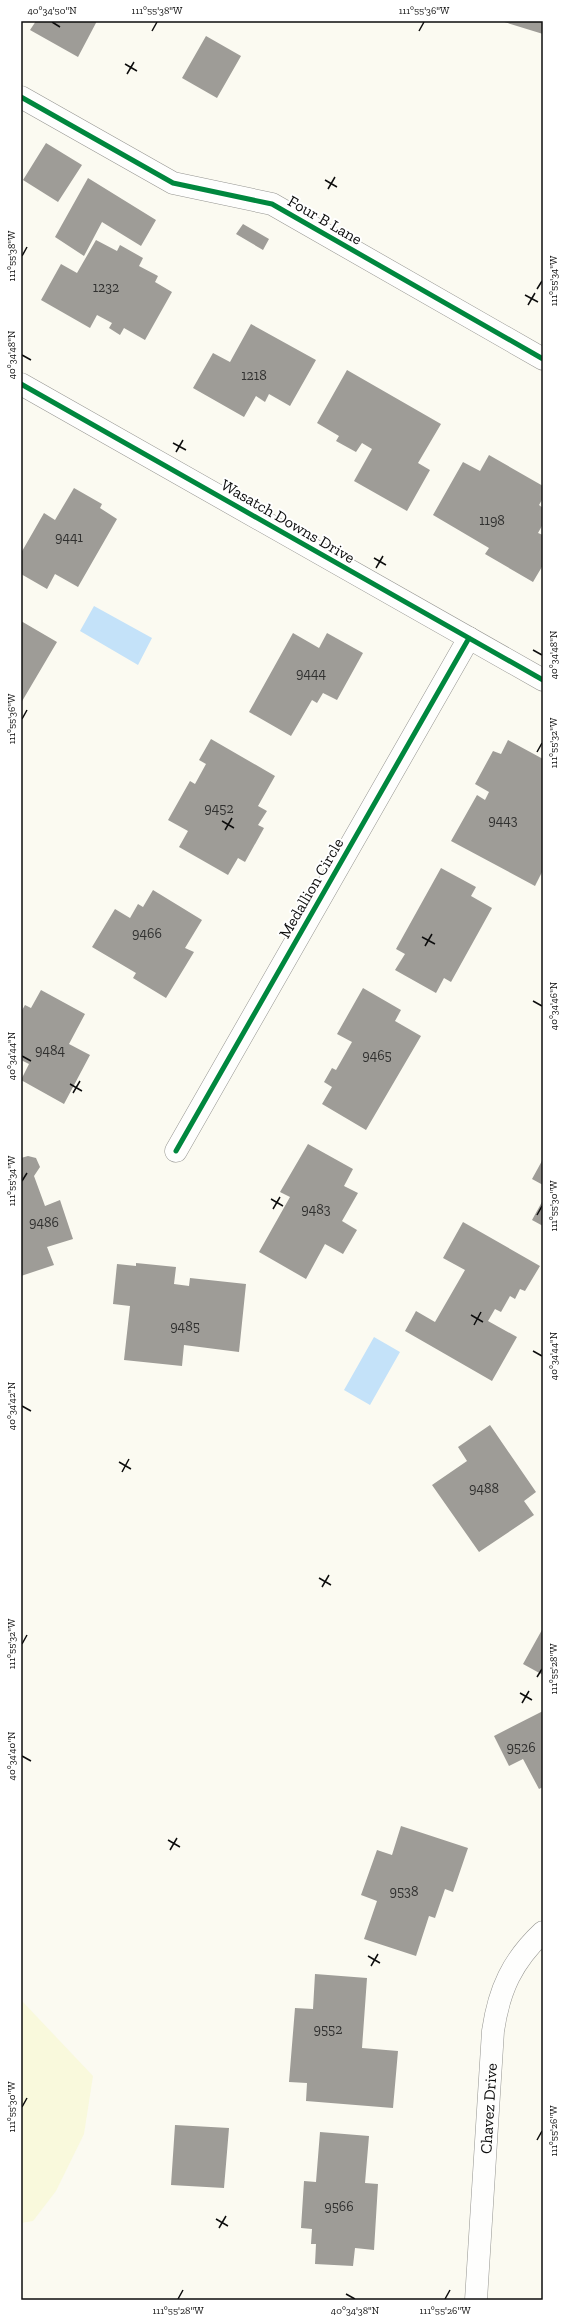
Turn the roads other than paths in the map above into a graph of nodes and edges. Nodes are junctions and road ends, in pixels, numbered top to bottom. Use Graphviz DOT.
graph roads {
  1 [pos="21,97"];
  2 [pos="543,359"];
  3 [pos="23,389"];
  4 [pos="469,638"];
  5 [pos="543,680"];
  6 [pos="176,1151"];
  7 [pos="543,1932"];
  8 [pos="476,2300"];
  1 -- 2 [label="street, Four B Lane"];
  3 -- 4 [label="street, Wasatch Downs Drive"];
  4 -- 5 [label="street, Wasatch Downs Drive"];
  4 -- 6 [label="street, Medallion Circle"];
  7 -- 8 [label="street, Chavez Drive"];
}
